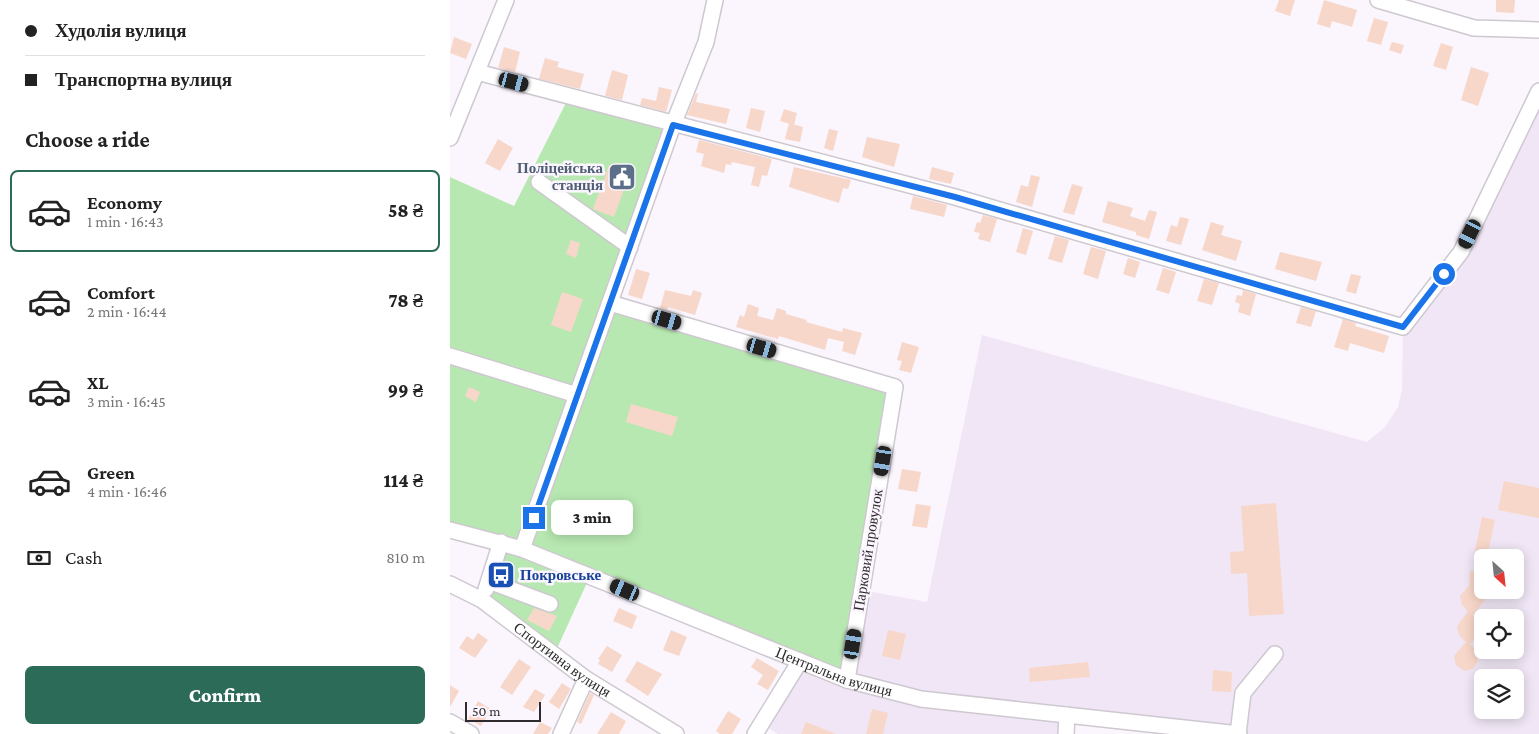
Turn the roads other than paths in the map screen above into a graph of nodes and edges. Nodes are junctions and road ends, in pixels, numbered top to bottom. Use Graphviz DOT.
graph roads {
  1 [pos="506,0"];
  2 [pos="715,0"];
  3 [pos="1378,0"];
  4 [pos="1539,30"];
  5 [pos="477,72"];
  6 [pos="1539,91"];
  7 [pos="673,125"];
  8 [pos="450,138"];
  9 [pos="539,182"];
  10 [pos="630,247"];
  11 [pos="610,304"];
  12 [pos="450,356"];
  13 [pos="577,395"];
  14 [pos="450,530"];
  15 [pos="501,542"];
  16 [pos="522,549"];
  17 [pos="488,581"];
  18 [pos="450,584"];
  19 [pos="482,600"];
  20 [pos="550,604"];
  21 [pos="1275,654"];
  22 [pos="800,662"];
  23 [pos="586,679"];
  24 [pos="847,680"];
  25 [pos="1067,715"];
  26 [pos="450,722"];
  27 [pos="471,734"];
  28 [pos="561,734"];
  29 [pos="676,734"];
  30 [pos="755,734"];
  31 [pos="1066,734"];
  32 [pos="1239,734"];
  1 -- 5 [label="street"];
  2 -- 7 [label="street"];
  3 -- 4 [label="street"];
  5 -- 7 [label="street"];
  5 -- 8 [label="street"];
  6 -- 7 [label="street"];
  7 -- 10 [label="street"];
  9 -- 10 [label="street"];
  10 -- 11 [label="street"];
  11 -- 13 [label="street"];
  11 -- 24 [label="street, Парковий провулок"];
  12 -- 13 [label="street"];
  13 -- 16 [label="street"];
  14 -- 15 [label="street, Центральна вулиця"];
  15 -- 16 [label="street, Центральна вулиця"];
  15 -- 17 [label="street"];
  16 -- 22 [label="street, Центральна вулиця"];
  17 -- 19 [label="street"];
  17 -- 20 [label="street"];
  18 -- 19 [label="street, Спортивна вулиця"];
  19 -- 23 [label="street, Спортивна вулиця"];
  21 -- 32 [label="street"];
  22 -- 24 [label="street, Центральна вулиця"];
  22 -- 30 [label="street"];
  23 -- 28 [label="street"];
  23 -- 29 [label="street, Спортивна вулиця"];
  24 -- 25 [label="street, Центральна вулиця"];
  25 -- 31 [label="street"];
  25 -- 32 [label="street, Центральна вулиця"];
  26 -- 27 [label="street"];
}
